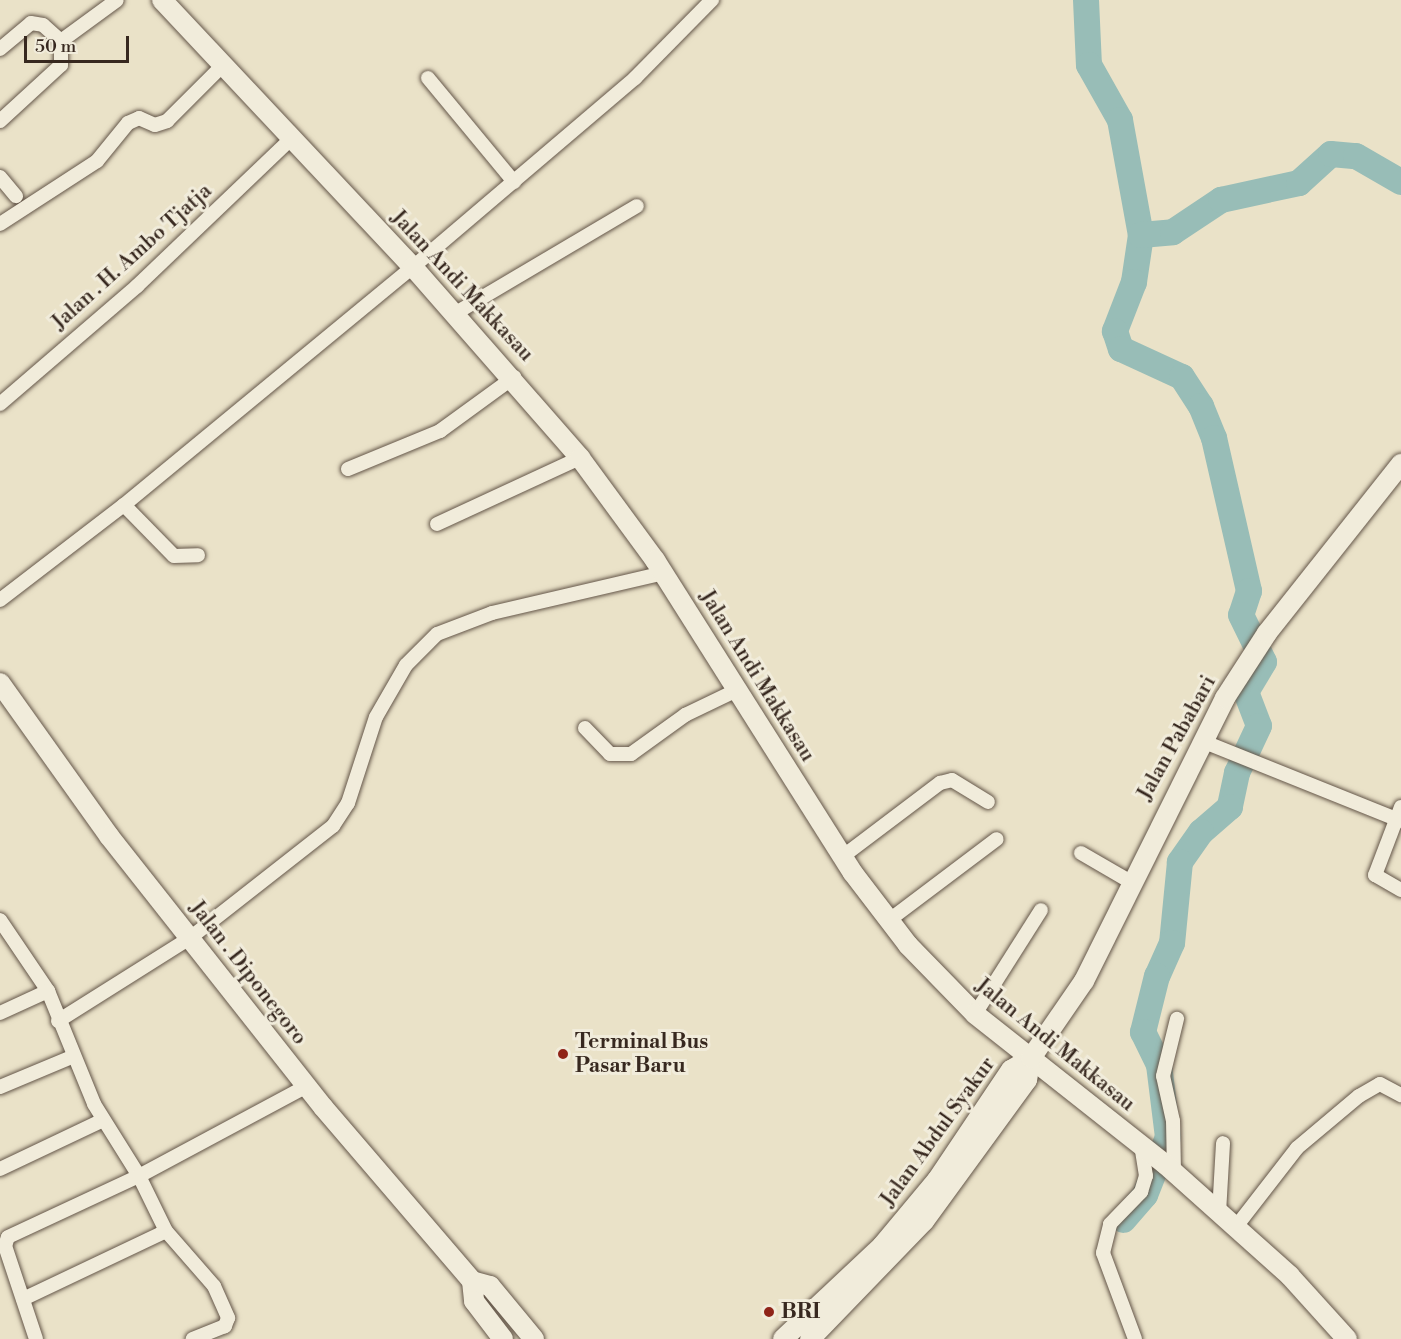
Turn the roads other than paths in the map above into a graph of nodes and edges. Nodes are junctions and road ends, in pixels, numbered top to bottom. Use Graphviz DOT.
graph roads {
  1 [pos="117,0"];
  2 [pos="162,0"];
  3 [pos="712,0"];
  4 [pos="61,40"];
  5 [pos="0,49"];
  6 [pos="222,66"];
  7 [pos="428,78"];
  8 [pos="0,122"];
  9 [pos="291,139"];
  10 [pos="0,177"];
  11 [pos="514,182"];
  12 [pos="16,196"];
  13 [pos="637,206"];
  14 [pos="0,224"];
  15 [pos="413,267"];
  16 [pos="456,313"];
  17 [pos="514,377"];
  18 [pos="0,404"];
  19 [pos="580,458"];
  20 [pos="1401,464"];
  21 [pos="348,469"];
  22 [pos="124,505"];
  23 [pos="437,524"];
  24 [pos="198,555"];
  25 [pos="664,573"];
  26 [pos="0,600"];
  27 [pos="0,683"];
  28 [pos="739,689"];
  29 [pos="585,728"];
  30 [pos="1202,741"];
  31 [pos="988,802"];
  32 [pos="1399,816"];
  33 [pos="997,839"];
  34 [pos="1081,854"];
  35 [pos="842,857"];
  36 [pos="1131,882"];
  37 [pos="1401,890"];
  38 [pos="1041,910"];
  39 [pos="0,920"];
  40 [pos="888,921"];
  41 [pos="190,938"];
  42 [pos="48,991"];
  43 [pos="0,1013"];
  44 [pos="975,1014"];
  45 [pos="64,1018"];
  46 [pos="1177,1019"];
  47 [pos="74,1056"];
  48 [pos="1031,1058"];
  49 [pos="307,1086"];
  50 [pos="0,1087"];
  51 [pos="1401,1095"];
  52 [pos="103,1120"];
  53 [pos="1223,1143"];
  54 [pos="1158,1160"];
  55 [pos="0,1169"];
  56 [pos="139,1176"];
  57 [pos="1219,1213"];
  58 [pos="1235,1228"];
  59 [pos="166,1231"];
  60 [pos="471,1281"];
  61 [pos="23,1299"];
  62 [pos="36,1339"];
  63 [pos="193,1339"];
  64 [pos="503,1339"];
  65 [pos="534,1339"];
  66 [pos="783,1339"];
  67 [pos="810,1339"];
  68 [pos="1135,1339"];
  69 [pos="1347,1339"];
  1 -- 4 [label="street"];
  2 -- 6 [label="street, Jalan Andi Makkasau"];
  3 -- 11 [label="street"];
  4 -- 5 [label="street"];
  4 -- 8 [label="street"];
  6 -- 9 [label="street, Jalan Andi Makkasau"];
  6 -- 14 [label="street"];
  7 -- 11 [label="street"];
  9 -- 15 [label="street, Jalan Andi Makkasau"];
  9 -- 18 [label="street, Jalan . H. Ambo Tjatja"];
  10 -- 12 [label="street"];
  11 -- 15 [label="street"];
  13 -- 16 [label="street"];
  15 -- 16 [label="street, Jalan Andi Makkasau"];
  15 -- 22 [label="street"];
  16 -- 17 [label="street, Jalan Andi Makkasau"];
  17 -- 19 [label="street, Jalan Andi Makkasau"];
  17 -- 21 [label="street"];
  19 -- 23 [label="street"];
  19 -- 25 [label="street, Jalan Andi Makkasau"];
  20 -- 30 [label="street, Jalan Pababari"];
  22 -- 24 [label="street"];
  22 -- 26 [label="street"];
  25 -- 28 [label="street, Jalan Andi Makkasau"];
  25 -- 41 [label="street"];
  27 -- 41 [label="street, Jalan . Diponegoro"];
  28 -- 29 [label="street"];
  28 -- 35 [label="street, Jalan Andi Makkasau"];
  30 -- 32 [label="street"];
  30 -- 36 [label="street, Jalan Pababari"];
  31 -- 35 [label="street"];
  32 -- 37 [label="street"];
  33 -- 40 [label="street"];
  34 -- 36 [label="street"];
  35 -- 40 [label="street, Jalan Andi Makkasau"];
  36 -- 48 [label="street, Jalan Pababari"];
  38 -- 44 [label="street"];
  39 -- 42 [label="street"];
  40 -- 44 [label="street, Jalan Andi Makkasau"];
  41 -- 45 [label="street"];
  41 -- 49 [label="street, Jalan . Diponegoro"];
  42 -- 43 [label="street"];
  42 -- 45 [label="street"];
  44 -- 48 [label="street, Jalan Andi Makkasau"];
  45 -- 47 [label="street"];
  46 -- 54 [label="street"];
  47 -- 50 [label="street"];
  47 -- 52 [label="street"];
  48 -- 54 [label="street, Jalan Andi Makkasau"];
  48 -- 66 [label="street, Jalan Abdul Syakur"];
  48 -- 67 [label="street, Jalan Abdul Syakur"];
  49 -- 56 [label="street"];
  49 -- 60 [label="street, Jalan . Diponegoro"];
  51 -- 58 [label="street"];
  52 -- 55 [label="street"];
  52 -- 56 [label="street"];
  53 -- 57 [label="street"];
  54 -- 57 [label="street, Jalan Andi Makkasau"];
  54 -- 68 [label="street"];
  56 -- 59 [label="street"];
  56 -- 61 [label="street"];
  57 -- 58 [label="street, Jalan Andi Makkasau"];
  58 -- 69 [label="street, Jalan Andi Makkasau"];
  59 -- 61 [label="street"];
  59 -- 63 [label="street"];
  60 -- 64 [label="street"];
  60 -- 65 [label="street"];
  61 -- 62 [label="street"];
}
